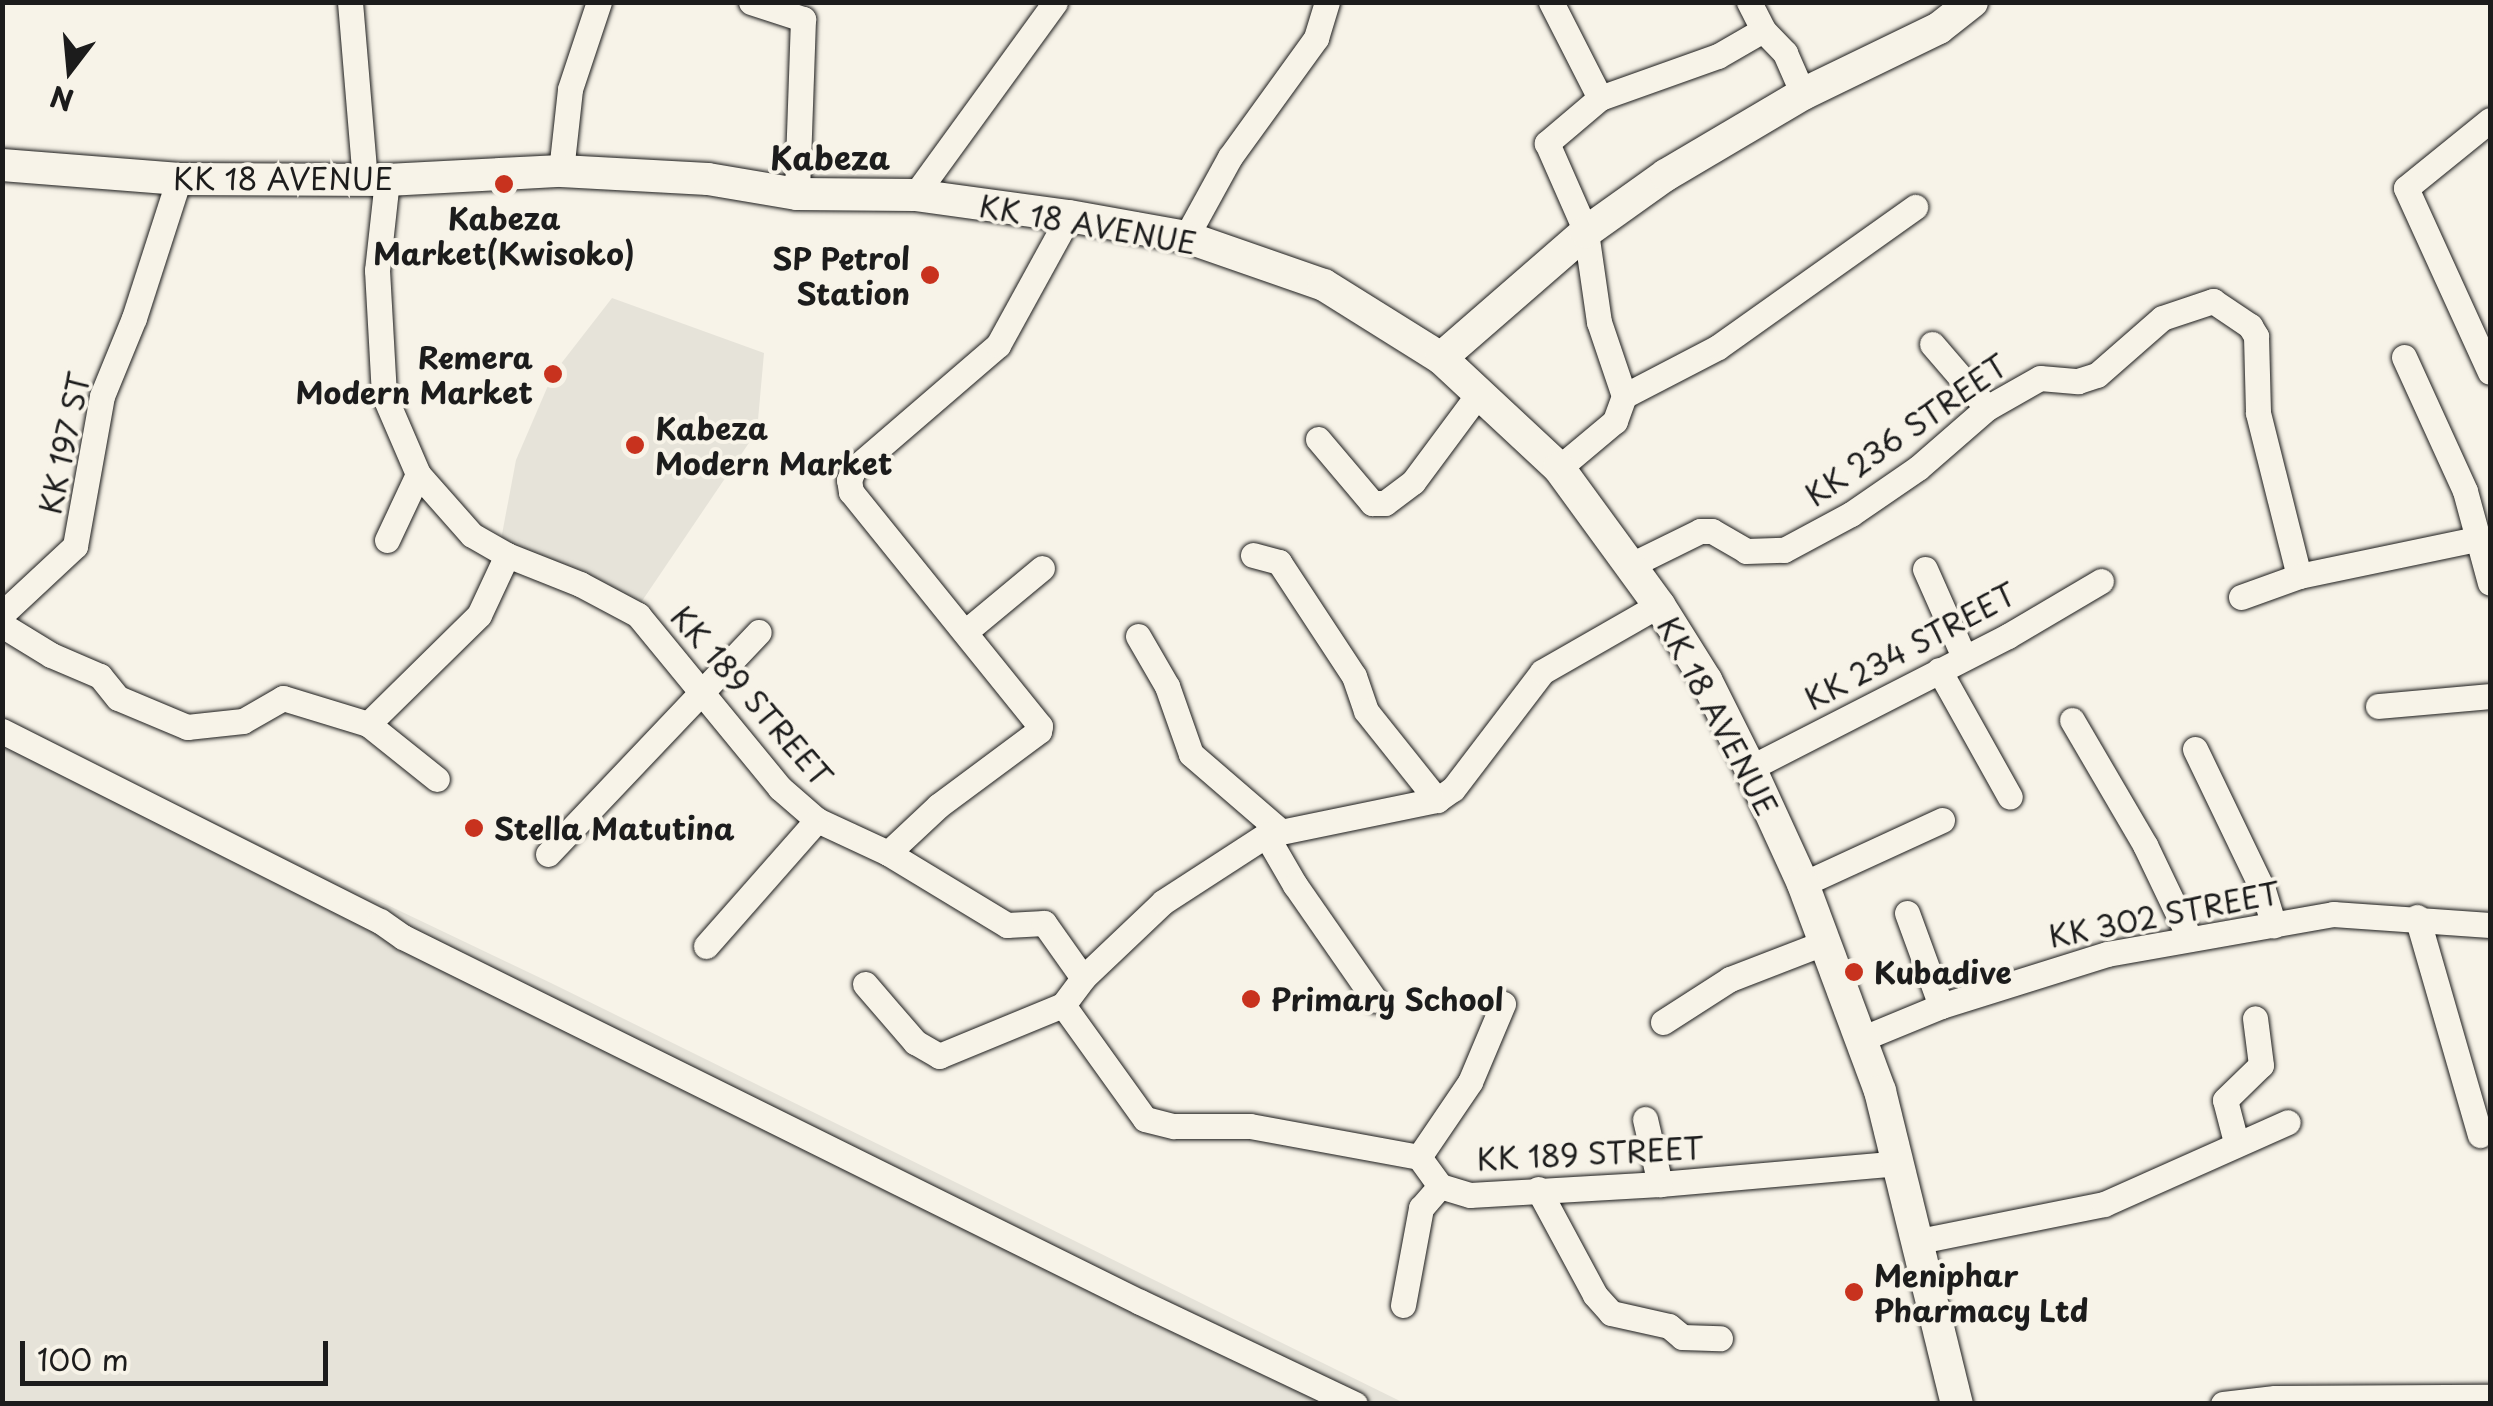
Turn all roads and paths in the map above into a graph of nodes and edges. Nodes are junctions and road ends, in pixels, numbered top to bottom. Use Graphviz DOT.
graph roads {
  1 [pos="350,2"];
  2 [pos="599,2"];
  3 [pos="751,2"];
  4 [pos="1055,2"];
  5 [pos="1327,2"];
  6 [pos="1551,2"];
  7 [pos="1748,2"];
  8 [pos="1972,2"];
  9 [pos="1762,30"];
  10 [pos="1803,94"];
  11 [pos="1600,98"];
  12 [pos="2490,120"];
  13 [pos="2,165"];
  14 [pos="561,171"];
  15 [pos="179,179"];
  16 [pos="376,180"];
  17 [pos="797,194"];
  18 [pos="915,196"];
  19 [pos="1916,207"];
  20 [pos="1069,216"];
  21 [pos="1586,232"];
  22 [pos="1186,237"];
  23 [pos="1932,344"];
  24 [pos="2404,357"];
  25 [pos="1441,358"];
  26 [pos="2490,372"];
  27 [pos="1479,393"];
  28 [pos="1624,396"];
  29 [pos="1987,408"];
  30 [pos="1318,439"];
  31 [pos="1558,468"];
  32 [pos="418,474"];
  33 [pos="2482,526"];
  34 [pos="386,540"];
  35 [pos="506,555"];
  36 [pos="1254,555"];
  37 [pos="1630,566"];
  38 [pos="1042,568"];
  39 [pos="1925,569"];
  40 [pos="2299,576"];
  41 [pos="2101,581"];
  42 [pos="2490,583"];
  43 [pos="2241,597"];
  44 [pos="1659,606"];
  45 [pos="2,614"];
  46 [pos="2,625"];
  47 [pos="759,632"];
  48 [pos="965,632"];
  49 [pos="1138,636"];
  50 [pos="1964,657"];
  51 [pos="1940,670"];
  52 [pos="700,690"];
  53 [pos="2490,696"];
  54 [pos="2378,706"];
  55 [pos="2072,720"];
  56 [pos="368,724"];
  57 [pos="2,731"];
  58 [pos="2196,749"];
  59 [pos="1750,768"];
  60 [pos="436,779"];
  61 [pos="2010,797"];
  62 [pos="1437,800"];
  63 [pos="817,820"];
  64 [pos="1942,820"];
  65 [pos="1273,832"];
  66 [pos="888,853"];
  67 [pos="548,854"];
  68 [pos="1803,884"];
  69 [pos="1908,913"];
  70 [pos="2416,917"];
  71 [pos="2490,924"];
  72 [pos="2274,925"];
  73 [pos="2190,939"];
  74 [pos="1826,942"];
  75 [pos="706,946"];
  76 [pos="1083,978"];
  77 [pos="864,984"];
  78 [pos="1376,1000"];
  79 [pos="1503,1004"];
  80 [pos="1063,1005"];
  81 [pos="1941,1006"];
  82 [pos="2255,1018"];
  83 [pos="1663,1022"];
  84 [pos="1861,1039"];
  85 [pos="1645,1119"];
  86 [pos="2288,1122"];
  87 [pos="2480,1135"];
  88 [pos="2236,1142"];
  89 [pos="1420,1157"];
  90 [pos="1899,1163"];
  91 [pos="1660,1184"];
  92 [pos="1440,1186"];
  93 [pos="1538,1189"];
  94 [pos="1919,1241"];
  95 [pos="1404,1304"];
  96 [pos="1720,1338"];
  97 [pos="2490,1397"];
  98 [pos="1355,1404"];
  99 [pos="1956,1404"];
  100 [pos="2223,1404"];
  1 -- 16 [label="street, KK 189 STREET"];
  2 -- 14 [label="street"];
  3 -- 17 [label="street"];
  4 -- 18 [label="street"];
  5 -- 22 [label="street"];
  6 -- 11 [label="street"];
  7 -- 9 [label="street"];
  8 -- 10 [label="main road"];
  9 -- 10 [label="street"];
  9 -- 11 [label="street"];
  10 -- 21 [label="main road"];
  11 -- 21 [label="street"];
  12 -- 26 [label="street"];
  13 -- 15 [label="main road, KK 18 AVENUE"];
  14 -- 16 [label="main road, KK 18 AVENUE"];
  14 -- 17 [label="main road, KK 18 AVENUE"];
  15 -- 16 [label="main road, KK 18 AVENUE"];
  15 -- 45 [label="street, KK 197 ST"];
  16 -- 32 [label="street, KK 189 STREET"];
  17 -- 18 [label="main road, KK 18 AVENUE"];
  18 -- 20 [label="main road, KK 18 AVENUE"];
  19 -- 28 [label="street"];
  20 -- 22 [label="main road, KK 18 AVENUE"];
  20 -- 48 [label="street"];
  21 -- 25 [label="main road"];
  21 -- 28 [label="street"];
  22 -- 25 [label="main road, KK 18 AVENUE"];
  23 -- 29 [label="street"];
  24 -- 33 [label="street"];
  25 -- 27 [label="main road, KK 18 AVENUE"];
  27 -- 30 [label="street"];
  27 -- 31 [label="main road, KK 18 AVENUE"];
  28 -- 31 [label="street"];
  29 -- 37 [label="street, KK 236 STREET"];
  29 -- 40 [label="street, KK 236 STREET"];
  31 -- 37 [label="main road, KK 18 AVENUE"];
  32 -- 34 [label="street"];
  32 -- 35 [label="street, KK 189 STREET"];
  33 -- 40 [label="street"];
  33 -- 42 [label="street"];
  35 -- 52 [label="street, KK 189 STREET"];
  35 -- 56 [label="street"];
  36 -- 62 [label="street"];
  37 -- 44 [label="main road, KK 18 AVENUE"];
  38 -- 48 [label="street"];
  39 -- 50 [label="street"];
  40 -- 43 [label="street"];
  41 -- 50 [label="street, KK 234 STREET"];
  44 -- 59 [label="main road, KK 18 AVENUE"];
  44 -- 62 [label="street"];
  46 -- 56 [label="street"];
  47 -- 52 [label="street"];
  48 -- 66 [label="street"];
  49 -- 65 [label="street"];
  50 -- 51 [label="street, KK 234 STREET"];
  51 -- 59 [label="street, KK 234 STREET"];
  51 -- 61 [label="street"];
  52 -- 63 [label="street, KK 189 STREET"];
  52 -- 67 [label="street"];
  53 -- 54 [label="street"];
  55 -- 73 [label="street"];
  56 -- 60 [label="street"];
  57 -- 98 [label="street"];
  58 -- 72 [label="street"];
  59 -- 68 [label="main road, KK 18 AVENUE"];
  62 -- 65 [label="street"];
  63 -- 66 [label="street, KK 189 STREET"];
  63 -- 75 [label="street"];
  64 -- 68 [label="street"];
  65 -- 76 [label="street"];
  65 -- 78 [label="street"];
  66 -- 76 [label="street, KK 189 STREET"];
  68 -- 74 [label="main road, KK 18 AVENUE"];
  69 -- 81 [label="street"];
  70 -- 71 [label="street, KK 302 STREET"];
  70 -- 72 [label="street, KK 302 STREET"];
  70 -- 87 [label="street"];
  72 -- 73 [label="street, KK 302 STREET"];
  73 -- 81 [label="street, KK 302 STREET"];
  74 -- 83 [label="street"];
  74 -- 84 [label="main road, KK 18 AVENUE"];
  76 -- 80 [label="street"];
  77 -- 80 [label="street"];
  79 -- 89 [label="street"];
  80 -- 89 [label="street"];
  81 -- 84 [label="street, KK 302 STREET"];
  82 -- 88 [label="street"];
  84 -- 90 [label="main road, KK 18 AVENUE"];
  85 -- 91 [label="street"];
  86 -- 88 [label="street"];
  88 -- 94 [label="street"];
  89 -- 92 [label="street, KK 189 STREET"];
  90 -- 91 [label="street, KK 189 STREET"];
  90 -- 94 [label="main road, KK 18 AVENUE"];
  91 -- 93 [label="street, KK 189 STREET"];
  92 -- 93 [label="street, KK 189 STREET"];
  92 -- 95 [label="street"];
  93 -- 96 [label="street"];
  94 -- 99 [label="main road, KK 18 AVENUE"];
  97 -- 100 [label="street"];
}
